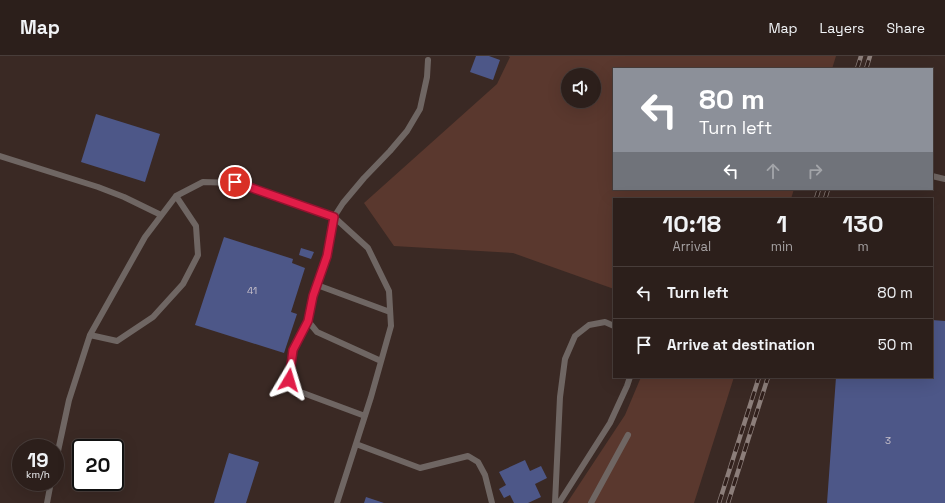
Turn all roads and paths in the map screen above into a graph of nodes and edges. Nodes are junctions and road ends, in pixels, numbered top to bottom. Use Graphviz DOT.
graph roads {
  1 [pos="428,60"];
  2 [pos="0,156"];
  3 [pos="933,176"];
  4 [pos="945,179"];
  5 [pos="176,196"];
  6 [pos="161,215"];
  7 [pos="334,217"];
  8 [pos="317,285"];
  9 [pos="390,312"];
  10 [pos="308,321"];
  11 [pos="613,326"];
  12 [pos="90,335"];
  13 [pos="381,361"];
  14 [pos="630,378"];
  15 [pos="365,416"];
  16 [pos="628,435"];
  17 [pos="61,439"];
  18 [pos="356,444"];
  19 [pos="49,491"];
  20 [pos="47,503"];
  21 [pos="337,503"];
  22 [pos="492,503"];
  23 [pos="555,503"];
  24 [pos="559,503"];
  25 [pos="591,503"];
  1 -- 7 [label="lane"];
  2 -- 6 [label="lane"];
  3 -- 4 [label="lane"];
  5 -- 6 [label="lane"];
  5 -- 7 [label="lane"];
  5 -- 12 [label="lane"];
  6 -- 12 [label="lane"];
  7 -- 8 [label="lane"];
  7 -- 9 [label="lane"];
  8 -- 9 [label="lane"];
  8 -- 10 [label="lane"];
  9 -- 13 [label="lane"];
  10 -- 13 [label="lane"];
  10 -- 15 [label="lane"];
  11 -- 23 [label="lane"];
  12 -- 17 [label="lane"];
  13 -- 15 [label="lane"];
  14 -- 24 [label="lane"];
  15 -- 18 [label="lane"];
  16 -- 25 [label="lane"];
  18 -- 21 [label="lane"];
  18 -- 22 [label="lane"];
  19 -- 20 [label="lane"];
}
